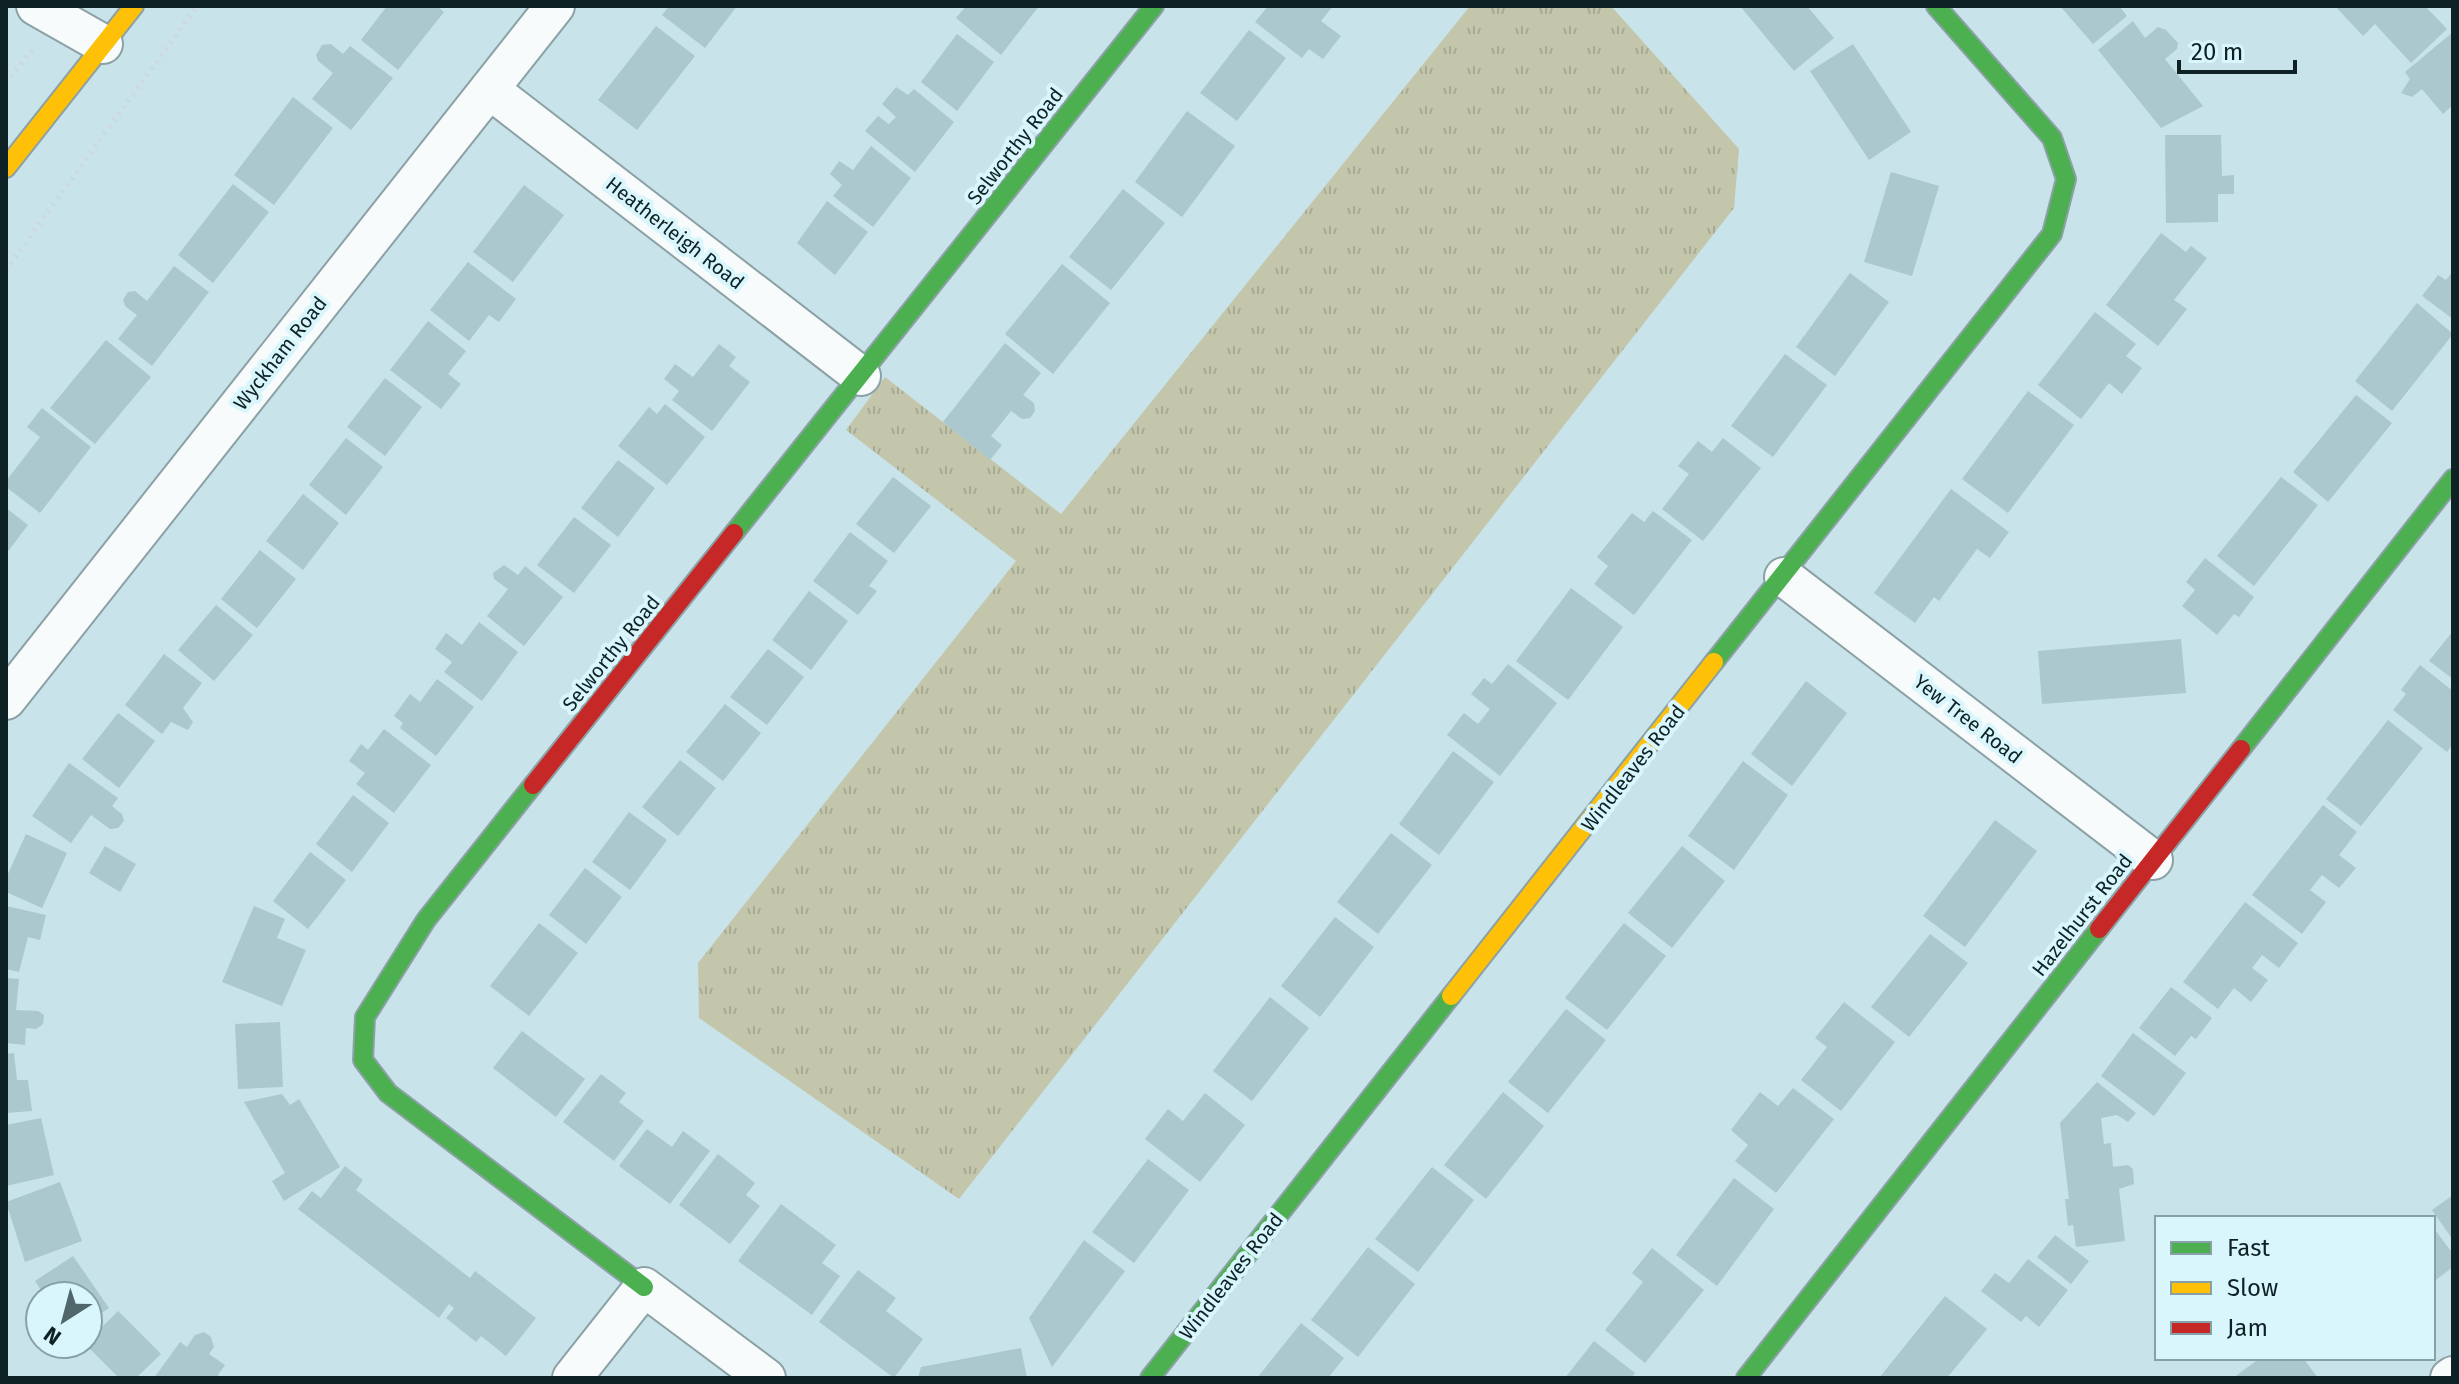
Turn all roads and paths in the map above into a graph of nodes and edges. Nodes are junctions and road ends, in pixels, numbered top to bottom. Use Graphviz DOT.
graph roads {
  1 [pos="36,6"];
  2 [pos="134,6"];
  3 [pos="197,6"];
  4 [pos="555,6"];
  5 [pos="1154,6"];
  6 [pos="1936,6"];
  7 [pos="103,44"];
  8 [pos="489,89"];
  9 [pos="6,168"];
  10 [pos="6,270"];
  11 [pos="861,376"];
  12 [pos="2453,479"];
  13 [pos="1784,577"];
  14 [pos="6,700"];
  15 [pos="2153,860"];
  16 [pos="644,1287"];
  17 [pos="572,1378"];
  18 [pos="766,1378"];
  19 [pos="1150,1378"];
  20 [pos="1746,1378"];
  1 -- 7 [label="street"];
  2 -- 7 [label="street"];
  3 -- 10 [label="path"];
  4 -- 8 [label="street, Wyckham Road"];
  5 -- 11 [label="street, Selworthy Road"];
  6 -- 13 [label="street, Windleaves Road"];
  7 -- 9 [label="street"];
  8 -- 11 [label="street, Heatherleigh Road"];
  8 -- 14 [label="street, Wyckham Road"];
  11 -- 16 [label="street, Selworthy Road"];
  12 -- 15 [label="street, Hazelhurst Road"];
  13 -- 15 [label="street, Yew Tree Road"];
  13 -- 19 [label="street, Windleaves Road"];
  15 -- 20 [label="street, Hazelhurst Road"];
  16 -- 17 [label="street"];
  16 -- 18 [label="street"];
}
